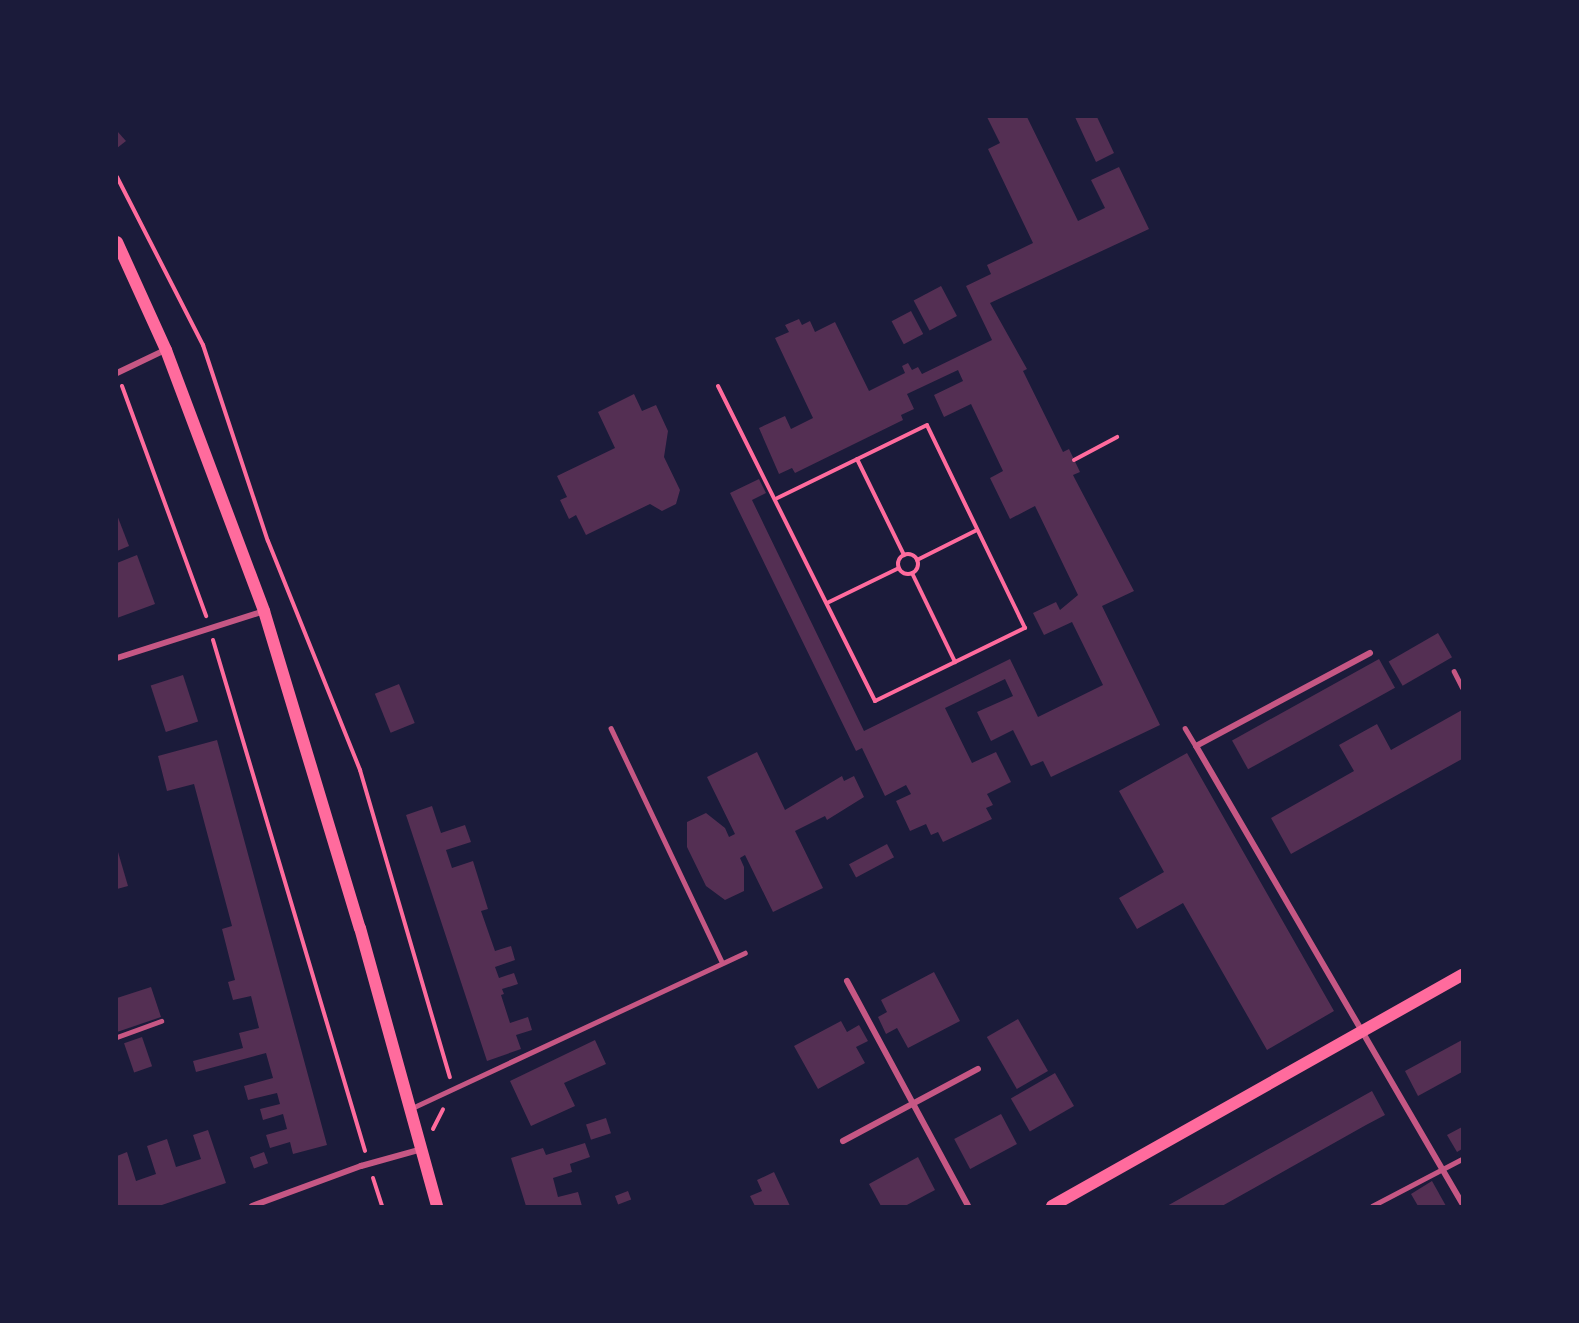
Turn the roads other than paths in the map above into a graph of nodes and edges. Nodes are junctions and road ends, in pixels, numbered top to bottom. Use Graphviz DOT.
graph roads {
  1 [pos="117,242"];
  2 [pos="166,350"];
  3 [pos="118,372"];
  4 [pos="264,611"];
  5 [pos="1370,653"];
  6 [pos="117,658"];
  7 [pos="1454,671"];
  8 [pos="1462,687"];
  9 [pos="611,728"];
  10 [pos="1185,728"];
  11 [pos="1196,746"];
  12 [pos="745,953"];
  13 [pos="722,962"];
  14 [pos="1462,975"];
  15 [pos="847,981"];
  16 [pos="161,1022"];
  17 [pos="1360,1030"];
  18 [pos="117,1037"];
  19 [pos="978,1069"];
  20 [pos="913,1104"];
  21 [pos="412,1108"];
  22 [pos="843,1141"];
  23 [pos="423,1149"];
  24 [pos="1462,1159"];
  25 [pos="1441,1167"];
  26 [pos="1462,1203"];
  27 [pos="252,1206"];
  28 [pos="437,1206"];
  29 [pos="968,1206"];
  30 [pos="1052,1206"];
  31 [pos="1372,1206"];
  1 -- 2 [label="main road"];
  2 -- 3 [label="street"];
  2 -- 4 [label="main road"];
  4 -- 6 [label="street"];
  4 -- 21 [label="main road"];
  5 -- 11 [label="street"];
  7 -- 8 [label="lane"];
  9 -- 13 [label="lane"];
  10 -- 11 [label="lane"];
  11 -- 17 [label="street"];
  12 -- 13 [label="lane"];
  13 -- 21 [label="lane"];
  14 -- 17 [label="main road"];
  15 -- 20 [label="street"];
  16 -- 18 [label="lane"];
  17 -- 25 [label="street"];
  17 -- 30 [label="main road"];
  19 -- 20 [label="street"];
  20 -- 22 [label="street"];
  20 -- 29 [label="street"];
  21 -- 23 [label="main road"];
  23 -- 27 [label="street"];
  23 -- 28 [label="main road"];
  24 -- 25 [label="lane"];
  25 -- 26 [label="street"];
  25 -- 31 [label="lane"];
}
